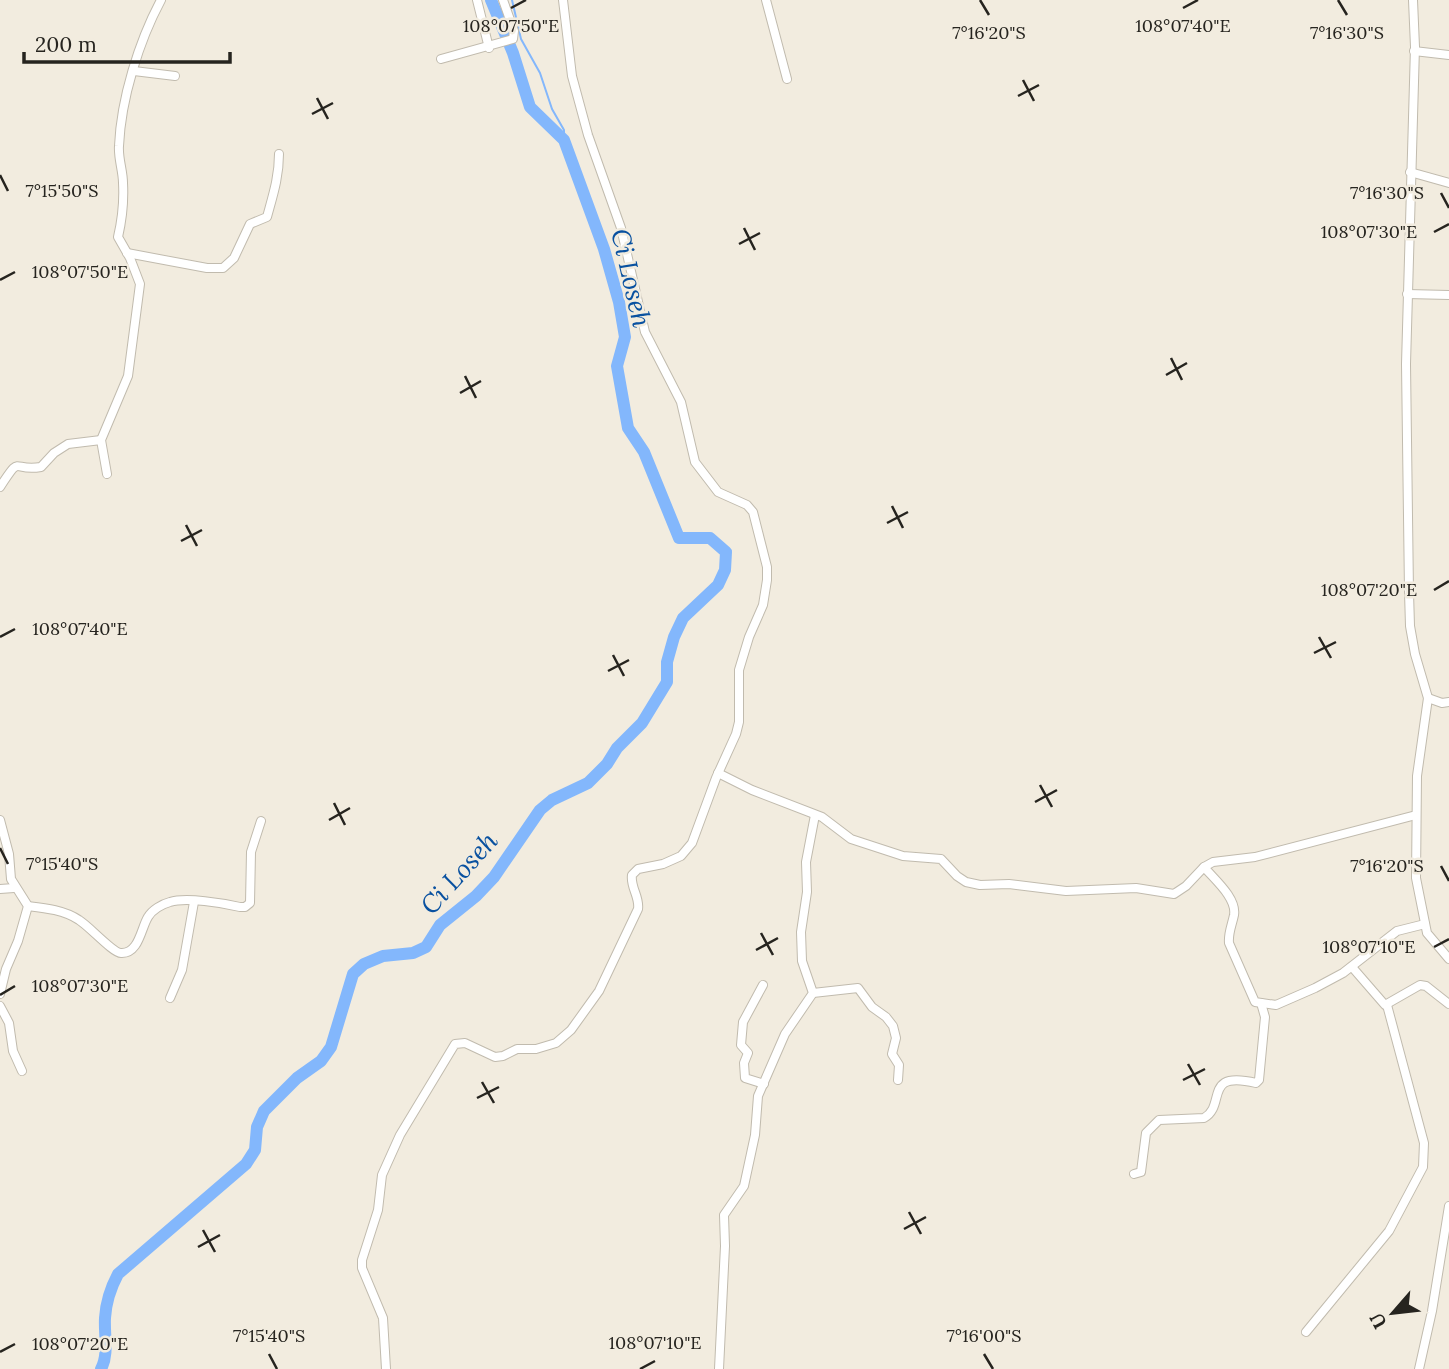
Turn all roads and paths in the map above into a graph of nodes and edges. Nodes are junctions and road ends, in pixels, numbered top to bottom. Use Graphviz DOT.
graph roads {
  1 [pos="161,0"];
  2 [pos="478,0"];
  3 [pos="503,0"];
  4 [pos="563,0"];
  5 [pos="766,0"];
  6 [pos="1413,0"];
  7 [pos="489,48"];
  8 [pos="1414,51"];
  9 [pos="1449,55"];
  10 [pos="441,59"];
  11 [pos="134,71"];
  12 [pos="175,76"];
  13 [pos="788,79"];
  14 [pos="279,154"];
  15 [pos="1410,172"];
  16 [pos="1449,183"];
  17 [pos="127,253"];
  18 [pos="1407,294"];
  19 [pos="1449,295"];
  20 [pos="101,440"];
  21 [pos="107,474"];
  22 [pos="0,487"];
  23 [pos="1428,698"];
  24 [pos="1449,702"];
  25 [pos="718,773"];
  26 [pos="815,815"];
  27 [pos="1416,815"];
  28 [pos="0,820"];
  29 [pos="261,821"];
  30 [pos="1204,867"];
  31 [pos="14,888"];
  32 [pos="0,889"];
  33 [pos="194,902"];
  34 [pos="28,906"];
  35 [pos="1425,924"];
  36 [pos="1449,958"];
  37 [pos="1352,967"];
  38 [pos="763,985"];
  39 [pos="0,993"];
  40 [pos="813,993"];
  41 [pos="170,998"];
  42 [pos="1261,1003"];
  43 [pos="1449,1004"];
  44 [pos="1387,1005"];
  45 [pos="0,1006"];
  46 [pos="22,1071"];
  47 [pos="898,1080"];
  48 [pos="764,1084"];
  49 [pos="1134,1174"];
  50 [pos="1449,1206"];
  51 [pos="1306,1332"];
  52 [pos="386,1369"];
  53 [pos="719,1369"];
  54 [pos="1419,1369"];
  1 -- 11 [label="street"];
  2 -- 7 [label="street"];
  3 -- 7 [label="street"];
  4 -- 25 [label="street"];
  5 -- 13 [label="street"];
  6 -- 8 [label="street"];
  7 -- 10 [label="street"];
  8 -- 9 [label="street"];
  8 -- 15 [label="street"];
  11 -- 12 [label="street"];
  11 -- 17 [label="street"];
  14 -- 17 [label="street"];
  15 -- 16 [label="street"];
  15 -- 18 [label="street"];
  17 -- 20 [label="street"];
  18 -- 19 [label="street"];
  18 -- 23 [label="street"];
  20 -- 21 [label="street"];
  20 -- 22 [label="street"];
  23 -- 24 [label="street"];
  23 -- 27 [label="street"];
  25 -- 26 [label="street"];
  25 -- 52 [label="street"];
  26 -- 30 [label="street"];
  26 -- 40 [label="street"];
  27 -- 30 [label="street"];
  27 -- 35 [label="street"];
  28 -- 31 [label="street"];
  29 -- 33 [label="street"];
  30 -- 42 [label="street"];
  31 -- 32 [label="street"];
  31 -- 34 [label="street"];
  33 -- 34 [label="street"];
  33 -- 41 [label="street"];
  34 -- 39 [label="street"];
  35 -- 36 [label="street"];
  35 -- 37 [label="street"];
  37 -- 42 [label="street"];
  37 -- 44 [label="street"];
  38 -- 48 [label="street"];
  40 -- 47 [label="street"];
  40 -- 48 [label="street"];
  42 -- 49 [label="street"];
  43 -- 44 [label="street"];
  44 -- 51 [label="street"];
  45 -- 46 [label="street"];
  48 -- 53 [label="street"];
  50 -- 54 [label="street"];
}
